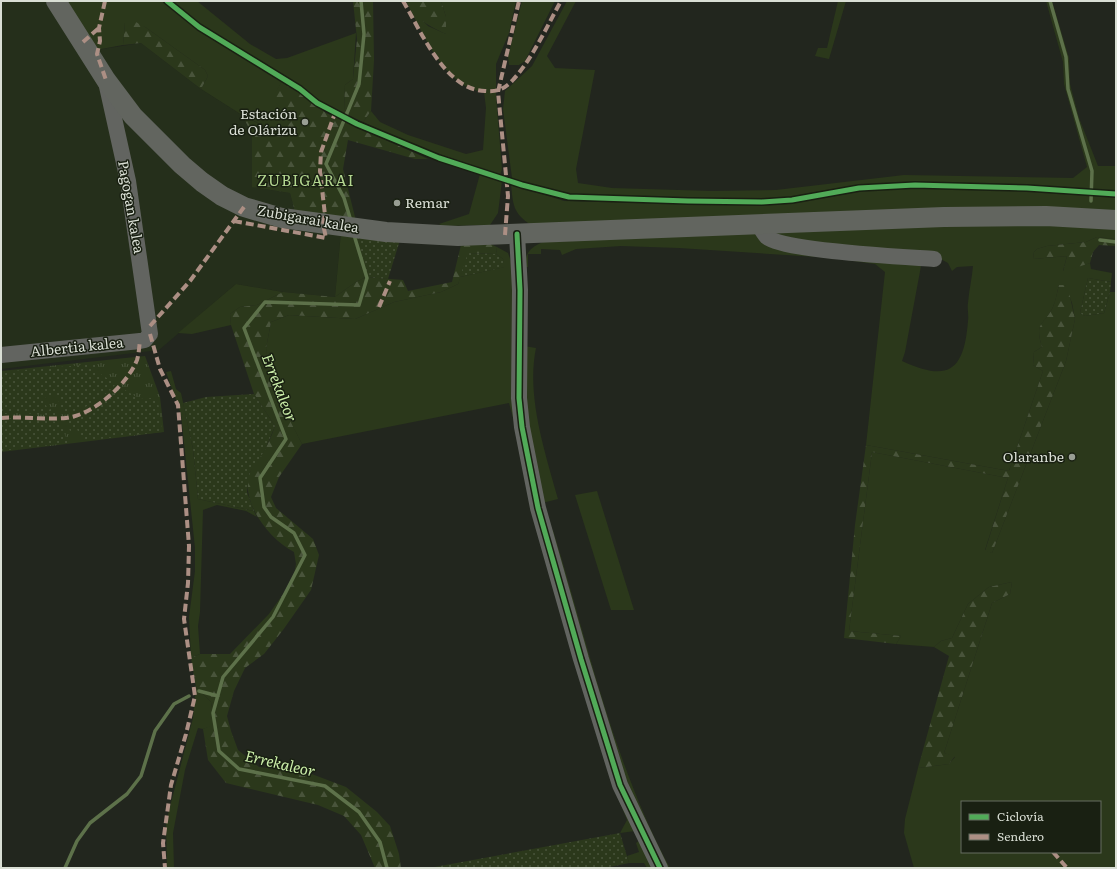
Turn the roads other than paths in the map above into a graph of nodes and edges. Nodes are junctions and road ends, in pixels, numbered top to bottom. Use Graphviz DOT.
graph roads {
  1 [pos="56,1"];
  2 [pos="106,80"];
  3 [pos="1116,220"];
  4 [pos="758,224"];
  5 [pos="518,234"];
  6 [pos="934,259"];
  7 [pos="150,334"];
  8 [pos="1,355"];
  9 [pos="660,868"];
  1 -- 2 [label="main road, Zubigarai kalea"];
  2 -- 5 [label="main road, Zubigarai kalea"];
  2 -- 7 [label="street, Pagogan kalea"];
  3 -- 4 [label="main road, Zubigarai kalea"];
  4 -- 5 [label="main road, Zubigarai kalea"];
  4 -- 6 [label="street"];
  5 -- 9 [label="street"];
  7 -- 8 [label="street, Albertia kalea"];
}
